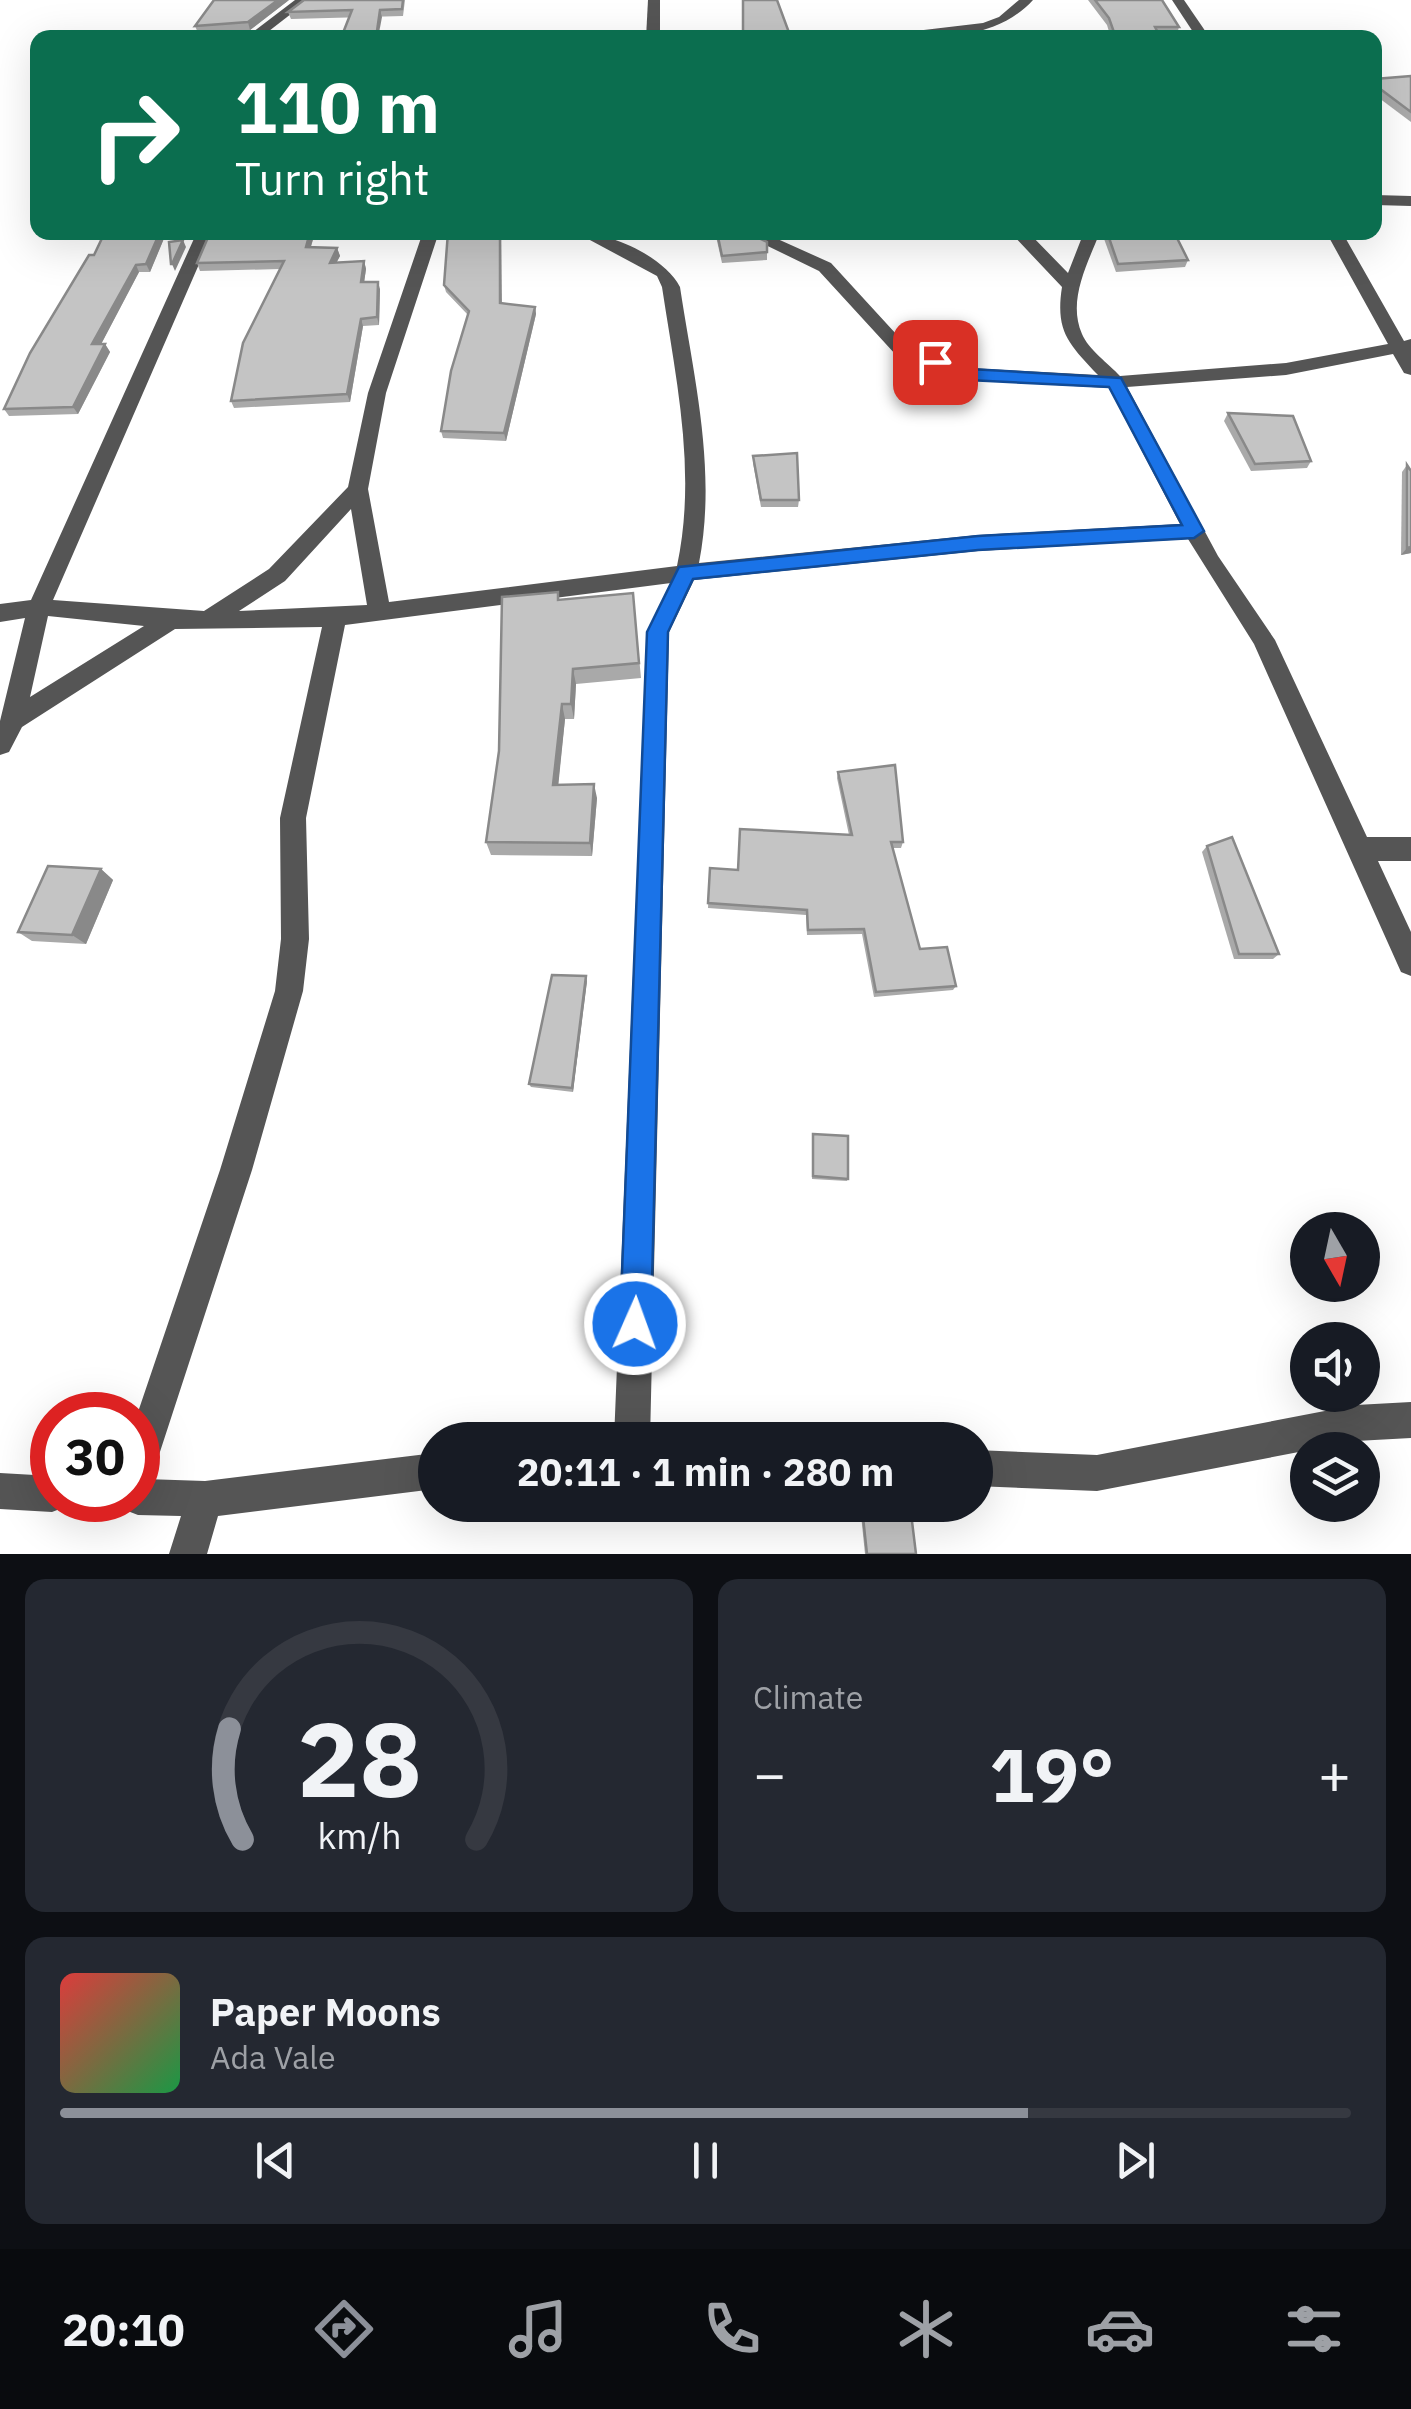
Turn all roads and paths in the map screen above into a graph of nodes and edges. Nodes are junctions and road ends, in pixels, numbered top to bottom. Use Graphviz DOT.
graph roads {
  1 [pos="304,0"];
  2 [pos="654,0"];
  3 [pos="1027,0"];
  4 [pos="1178,0"];
  5 [pos="262,30"];
  6 [pos="652,30"];
  7 [pos="951,30"];
  8 [pos="1199,30"];
  9 [pos="1382,200"];
  10 [pos="1411,201"];
  11 [pos="201,240"];
  12 [pos="428,240"];
  13 [pos="599,240"];
  14 [pos="764,240"];
  15 [pos="1026,240"];
  16 [pos="1089,240"];
  17 [pos="1339,240"];
  18 [pos="1071,286"];
  19 [pos="1404,345"];
  20 [pos="1411,369"];
  21 [pos="1115,382"];
  22 [pos="358,489"];
  23 [pos="1194,531"];
  24 [pos="686,572"];
  25 [pos="39,607"];
  26 [pos="0,613"];
  27 [pos="380,613"];
  28 [pos="210,618"];
  29 [pos="335,618"];
  30 [pos="171,620"];
  31 [pos="13,720"];
  32 [pos="0,745"];
  33 [pos="1359,849"];
  34 [pos="1411,849"];
  35 [pos="1411,963"];
  36 [pos="160,1398"];
  37 [pos="1411,1420"];
  38 [pos="633,1422"];
  39 [pos="993,1469"];
  40 [pos="418,1474"];
  41 [pos="0,1491"];
  42 [pos="30,1493"];
  43 [pos="160,1498"];
  44 [pos="205,1499"];
  45 [pos="188,1554"];
  1 -- 5 [label="street"];
  2 -- 6 [label="street"];
  3 -- 7 [label="street"];
  4 -- 8 [label="street"];
  9 -- 10 [label="street"];
  11 -- 25 [label="street"];
  12 -- 22 [label="street"];
  13 -- 24 [label="street"];
  14 -- 21 [label="street"];
  15 -- 18 [label="street"];
  16 -- 18 [label="street"];
  17 -- 19 [label="street"];
  18 -- 21 [label="street"];
  19 -- 20 [label="street"];
  19 -- 21 [label="street"];
  21 -- 23 [label="street"];
  22 -- 27 [label="street"];
  22 -- 28 [label="street"];
  23 -- 24 [label="street"];
  23 -- 33 [label="street"];
  24 -- 27 [label="street"];
  24 -- 38 [label="street"];
  25 -- 26 [label="street"];
  25 -- 30 [label="street"];
  25 -- 31 [label="street"];
  27 -- 29 [label="street"];
  28 -- 29 [label="street"];
  28 -- 30 [label="street"];
  29 -- 36 [label="street"];
  30 -- 31 [label="street"];
  31 -- 32 [label="street"];
  33 -- 34 [label="street"];
  33 -- 35 [label="street"];
  37 -- 39 [label="street"];
  40 -- 44 [label="street"];
  41 -- 42 [label="street"];
  43 -- 44 [label="street"];
  44 -- 45 [label="street"];
}
